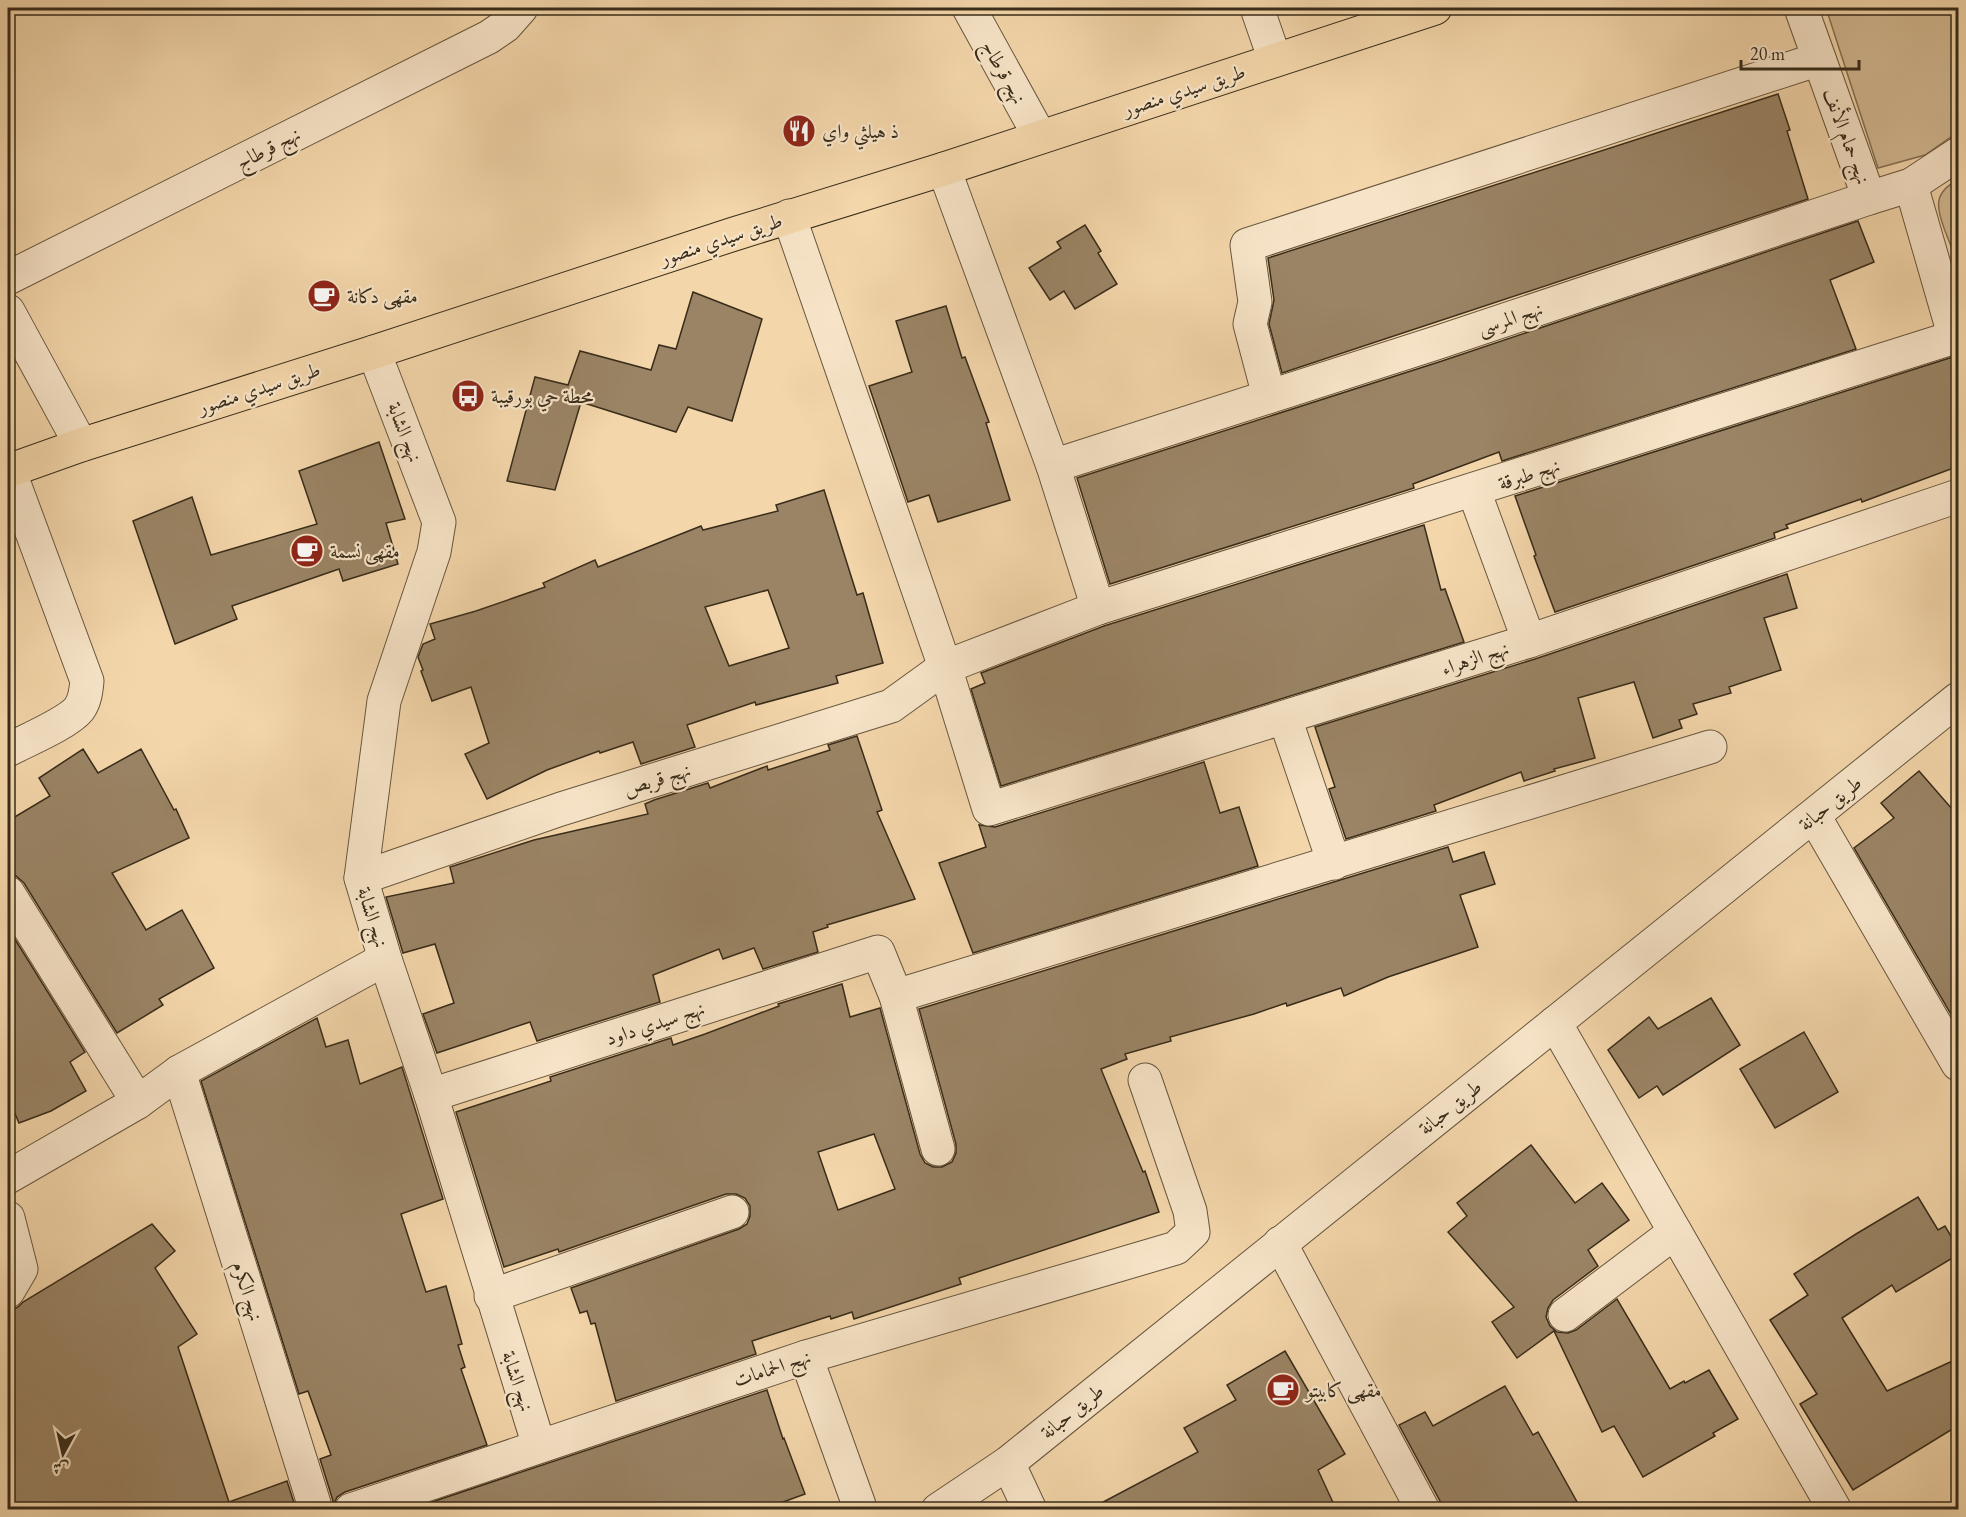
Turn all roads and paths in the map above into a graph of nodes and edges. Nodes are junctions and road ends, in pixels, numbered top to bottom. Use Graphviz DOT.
graph roads {
  1 [pos="521,8"];
  2 [pos="969,8"];
  3 [pos="1257,8"];
  4 [pos="1435,8"];
  5 [pos="1801,8"];
  6 [pos="1402,13"];
  7 [pos="1819,59"];
  8 [pos="1275,60"];
  9 [pos="1040,137"];
  10 [pos="1959,154"];
  11 [pos="944,169"];
  12 [pos="1911,186"];
  13 [pos="1869,198"];
  14 [pos="789,216"];
  15 [pos="8,278"];
  16 [pos="8,310"];
  17 [pos="1957,337"];
  18 [pos="374,352"];
  19 [pos="1269,396"];
  20 [pos="81,445"];
  21 [pos="1053,466"];
  22 [pos="8,471"];
  23 [pos="1474,491"];
  24 [pos="1959,496"];
  25 [pos="1098,608"];
  26 [pos="1529,641"];
  27 [pos="945,667"];
  28 [pos="1959,699"];
  29 [pos="1285,718"];
  30 [pos="1710,747"];
  31 [pos="8,750"];
  32 [pos="1814,816"];
  33 [pos="1334,863"];
  34 [pos="361,878"];
  35 [pos="8,893"];
  36 [pos="386,959"];
  37 [pos="896,996"];
  38 [pos="1555,1023"];
  39 [pos="1959,1064"];
  40 [pos="179,1072"];
  41 [pos="1145,1080"];
  42 [pos="431,1095"];
  43 [pos="138,1102"];
  44 [pos="938,1149"];
  45 [pos="8,1177"];
  46 [pos="732,1212"];
  47 [pos="8,1218"];
  48 [pos="1675,1232"];
  49 [pos="1280,1243"];
  50 [pos="8,1291"];
  51 [pos="491,1296"];
  52 [pos="1565,1315"];
  53 [pos="806,1357"];
  54 [pos="539,1446"];
  55 [pos="1008,1463"];
  56 [pos="855,1508"];
  57 [pos="316,1509"];
  58 [pos="351,1509"];
  59 [pos="938,1509"];
  60 [pos="1030,1509"];
  61 [pos="1423,1509"];
  62 [pos="1835,1509"];
  1 -- 15 [label="street, نهج قرطاج"];
  2 -- 9 [label="street, نهج قرطاج"];
  3 -- 8 [label="street"];
  4 -- 6 [label="main road, طريق سيدي منصور"];
  5 -- 7 [label="street, نهج حمام الأنف"];
  6 -- 8 [label="main road, طريق سيدي منصور"];
  7 -- 13 [label="street, نهج حمام الأنف"];
  7 -- 19 [label="street"];
  8 -- 9 [label="main road, طريق سيدي منصور"];
  9 -- 11 [label="main road, طريق سيدي منصور"];
  10 -- 12 [label="street, نهج المرسى"];
  11 -- 14 [label="main road, طريق سيدي منصور"];
  11 -- 21 [label="street"];
  12 -- 13 [label="street, نهج المرسى"];
  12 -- 17 [label="street"];
  13 -- 19 [label="street, نهج المرسى"];
  14 -- 18 [label="main road, طريق سيدي منصور"];
  14 -- 27 [label="street"];
  16 -- 20 [label="street"];
  17 -- 23 [label="street, نهج طبرقة"];
  18 -- 20 [label="main road, طريق سيدي منصور"];
  18 -- 34 [label="street, نهج الشابة"];
  19 -- 21 [label="street, نهج المرسى"];
  20 -- 22 [label="main road, طريق سيدي منصور"];
  21 -- 25 [label="street"];
  22 -- 31 [label="street"];
  23 -- 25 [label="street, نهج طبرقة"];
  23 -- 26 [label="street"];
  24 -- 26 [label="street, نهج الزهراء"];
  25 -- 27 [label="street, نهج طبرقة"];
  26 -- 29 [label="street, نهج الزهراء"];
  27 -- 29 [label="street, نهج الزهراء"];
  27 -- 34 [label="street, نهج قربص"];
  28 -- 32 [label="street, طريق حبانة"];
  29 -- 33 [label="street"];
  30 -- 33 [label="street"];
  32 -- 38 [label="street, طريق حبانة"];
  32 -- 39 [label="street"];
  33 -- 37 [label="street"];
  34 -- 36 [label="street, نهج الشابة"];
  35 -- 43 [label="street"];
  36 -- 40 [label="street"];
  36 -- 42 [label="street, نهج الشابة"];
  37 -- 42 [label="street, نهج سيدي داود"];
  37 -- 44 [label="street"];
  38 -- 48 [label="street"];
  38 -- 49 [label="street, طريق حبانة"];
  40 -- 43 [label="street"];
  40 -- 57 [label="street, نهج الكرم"];
  41 -- 53 [label="street, نهج الحمامات"];
  42 -- 51 [label="street, نهج الشابة"];
  43 -- 45 [label="street"];
  46 -- 51 [label="street"];
  47 -- 50 [label="street"];
  48 -- 52 [label="street"];
  48 -- 62 [label="street"];
  49 -- 55 [label="street, طريق حبانة"];
  49 -- 61 [label="street"];
  51 -- 54 [label="street, نهج الشابة"];
  53 -- 54 [label="street, نهج الحمامات"];
  53 -- 56 [label="street"];
  54 -- 58 [label="street, نهج الحمامات"];
  55 -- 59 [label="street, طريق حبانة"];
  55 -- 60 [label="street"];
}
